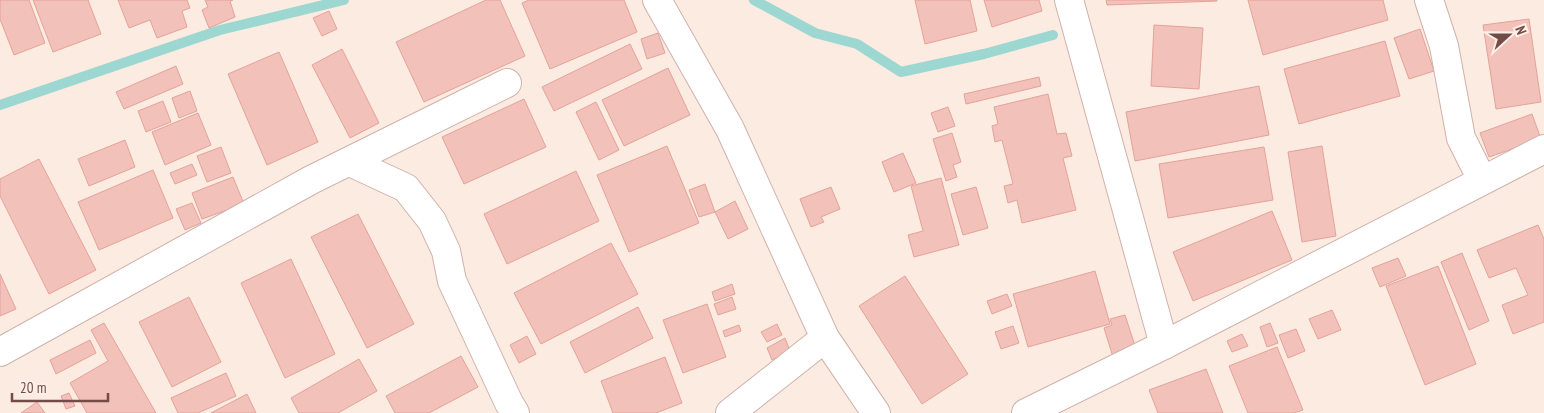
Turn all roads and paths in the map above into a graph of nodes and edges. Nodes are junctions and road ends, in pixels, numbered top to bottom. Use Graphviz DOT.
graph roads {
  1 [pos="657,0"];
  2 [pos="1069,0"];
  3 [pos="1429,0"];
  4 [pos="507,83"];
  5 [pos="1542,156"];
  6 [pos="350,162"];
  7 [pos="1482,180"];
  8 [pos="825,338"];
  9 [pos="1164,345"];
  10 [pos="0,352"];
  11 [pos="516,413"];
  12 [pos="730,413"];
  13 [pos="876,413"];
  14 [pos="1026,413"];
  1 -- 8 [label="street"];
  2 -- 9 [label="street"];
  3 -- 7 [label="street"];
  4 -- 6 [label="street"];
  5 -- 7 [label="street"];
  6 -- 10 [label="street"];
  6 -- 11 [label="street"];
  7 -- 9 [label="street"];
  8 -- 12 [label="street"];
  8 -- 13 [label="street"];
  9 -- 14 [label="street"];
}
